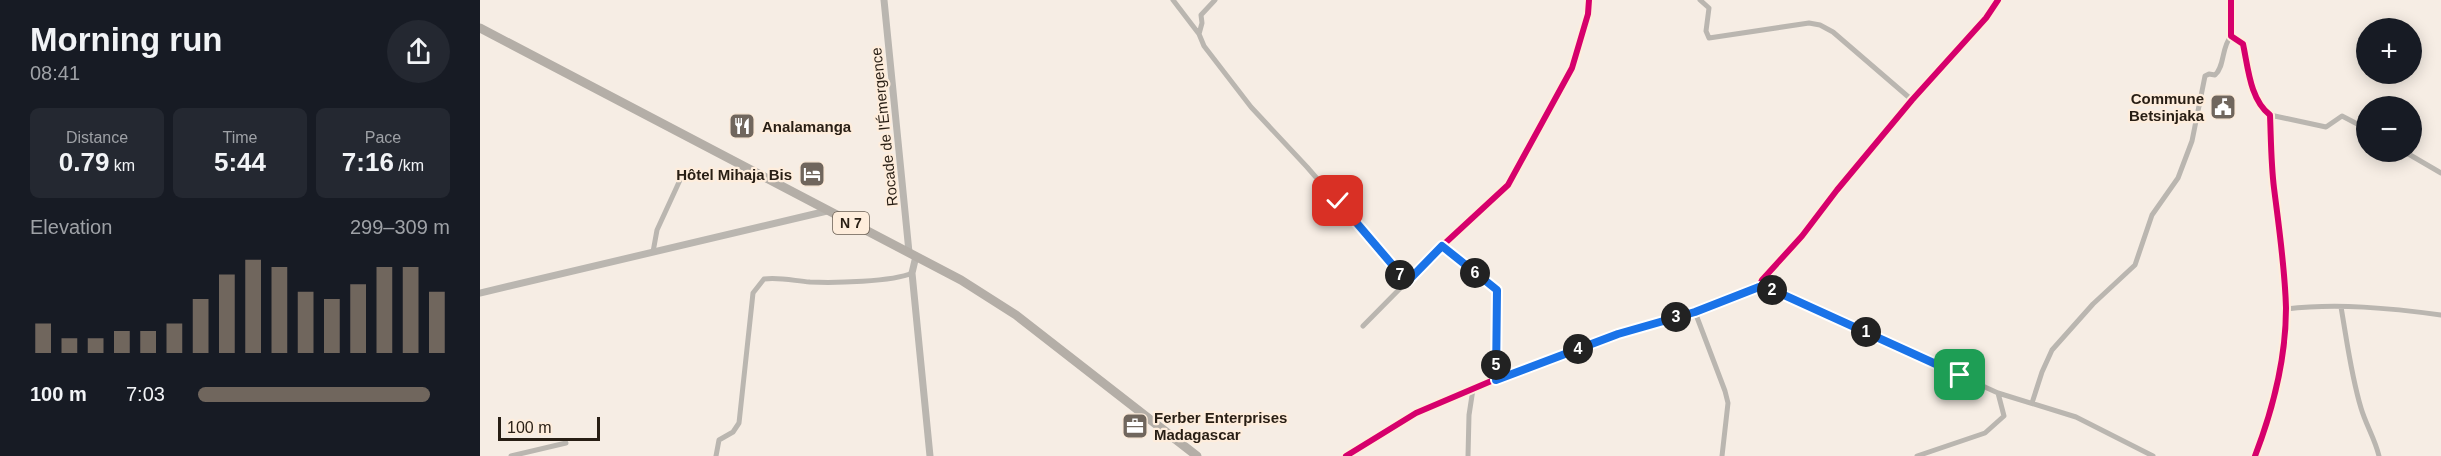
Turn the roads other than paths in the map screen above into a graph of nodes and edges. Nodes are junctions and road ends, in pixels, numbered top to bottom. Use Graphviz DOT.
graph roads {
  1 [pos="884,0"];
  2 [pos="1173,0"];
  3 [pos="1215,0"];
  4 [pos="1589,0"];
  5 [pos="1700,0"];
  6 [pos="1998,0"];
  7 [pos="2231,0"];
  8 [pos="480,28"];
  9 [pos="1199,33"];
  10 [pos="2231,36"];
  11 [pos="1912,100"];
  12 [pos="2270,115"];
  13 [pos="2356,123"];
  14 [pos="2422,162"];
  15 [pos="2441,173"];
  16 [pos="680,180"];
  17 [pos="827,211"];
  18 [pos="1442,246"];
  19 [pos="653,252"];
  20 [pos="913,254"];
  21 [pos="912,273"];
  22 [pos="1407,282"];
  23 [pos="1759,287"];
  24 [pos="480,293"];
  25 [pos="2341,307"];
  26 [pos="2286,309"];
  27 [pos="1695,312"];
  28 [pos="2441,315"];
  29 [pos="1363,326"];
  30 [pos="1496,380"];
  31 [pos="1473,389"];
  32 [pos="1998,393"];
  33 [pos="2032,403"];
  34 [pos="566,443"];
  35 [pos="511,456"];
  36 [pos="716,456"];
  37 [pos="930,456"];
  38 [pos="1197,456"];
  39 [pos="1347,456"];
  40 [pos="1468,456"];
  41 [pos="1722,456"];
  42 [pos="1917,456"];
  43 [pos="2154,456"];
  44 [pos="2255,456"];
  45 [pos="2379,456"];
  1 -- 20 [label="street, Rocade de l'Émergence"];
  2 -- 9 [label="street"];
  3 -- 9 [label="street"];
  4 -- 18 [label="street"];
  5 -- 11 [label="street"];
  6 -- 11 [label="street"];
  7 -- 10 [label="street"];
  8 -- 17 [label="main road, N 7"];
  9 -- 22 [label="street"];
  10 -- 12 [label="street"];
  10 -- 33 [label="street"];
  11 -- 23 [label="street"];
  12 -- 13 [label="street"];
  12 -- 26 [label="street"];
  14 -- 15 [label="street"];
  16 -- 19 [label="street"];
  17 -- 19 [label="street"];
  17 -- 20 [label="main road, N 7"];
  18 -- 22 [label="street"];
  18 -- 30 [label="street"];
  19 -- 24 [label="street"];
  20 -- 21 [label="street, Rocade de l'Émergence"];
  20 -- 38 [label="main road, N 7"];
  21 -- 36 [label="street"];
  21 -- 37 [label="street, Rocade de l'Émergence"];
  22 -- 29 [label="street"];
  23 -- 27 [label="street"];
  23 -- 32 [label="street"];
  25 -- 26 [label="street"];
  25 -- 28 [label="street"];
  25 -- 45 [label="street"];
  26 -- 44 [label="street"];
  27 -- 30 [label="street"];
  27 -- 41 [label="street"];
  30 -- 31 [label="street"];
  31 -- 39 [label="street"];
  31 -- 40 [label="street"];
  32 -- 33 [label="street"];
  32 -- 42 [label="street"];
  33 -- 43 [label="street"];
  34 -- 35 [label="street"];
}
